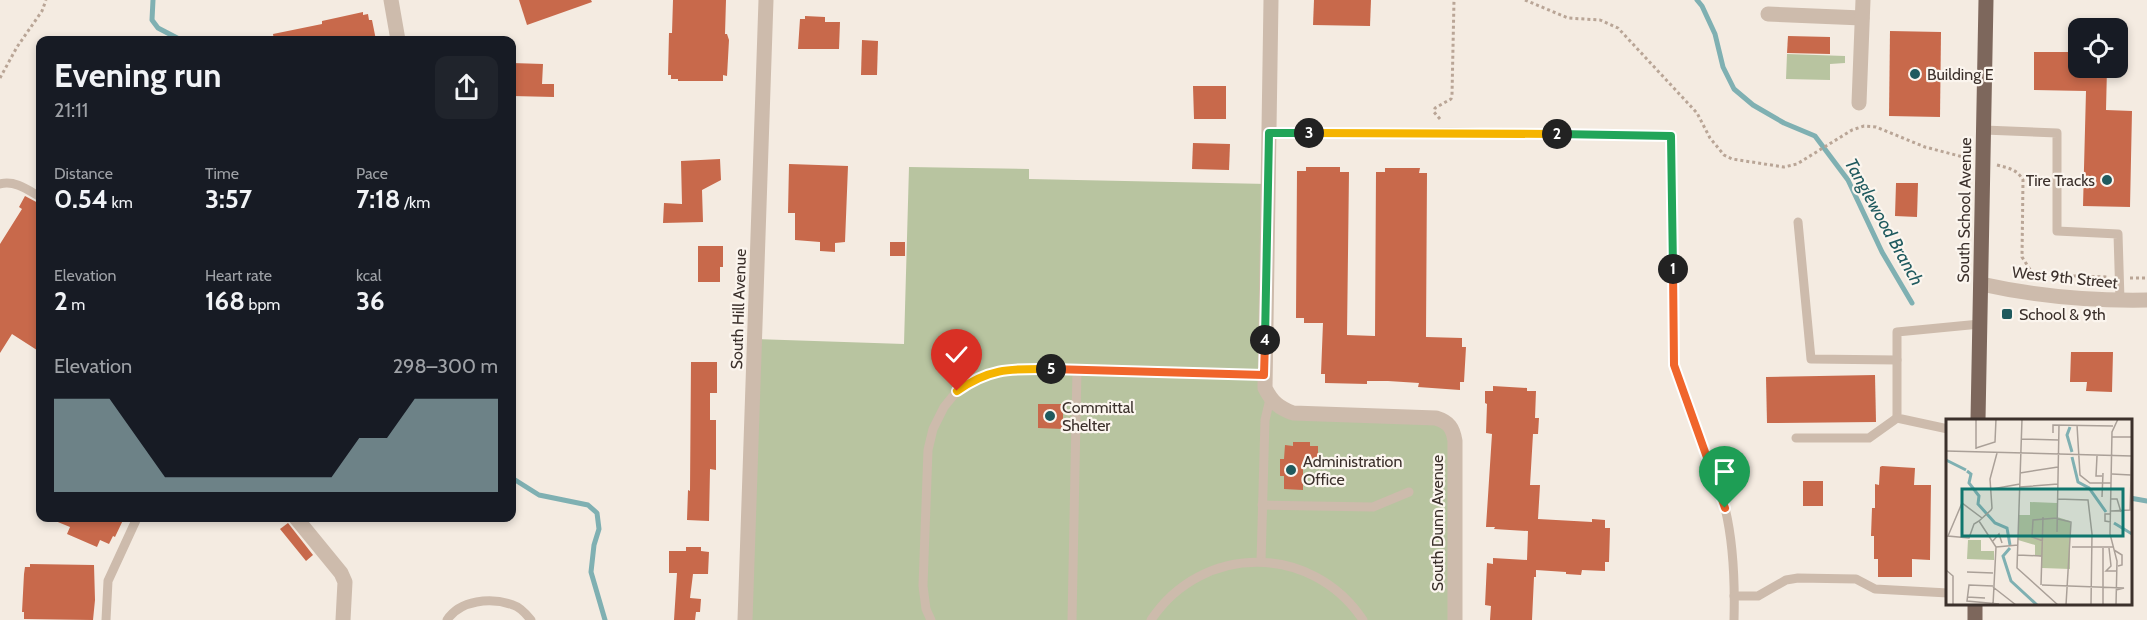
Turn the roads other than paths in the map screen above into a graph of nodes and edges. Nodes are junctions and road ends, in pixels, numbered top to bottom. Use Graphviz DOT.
graph roads {
  1 [pos="393,0"];
  2 [pos="766,0"];
  3 [pos="1271,0"];
  4 [pos="1863,0"];
  5 [pos="1986,0"];
  6 [pos="1768,14"];
  7 [pos="1862,18"];
  8 [pos="398,36"];
  9 [pos="1860,103"];
  10 [pos="1984,130"];
  11 [pos="1269,133"];
  12 [pos="4,183"];
  13 [pos="36,195"];
  14 [pos="1798,222"];
  15 [pos="1981,284"];
  16 [pos="2120,300"];
  17 [pos="2147,300"];
  18 [pos="1980,324"];
  19 [pos="1897,360"];
  20 [pos="1077,369"];
  21 [pos="1264,375"];
  22 [pos="1270,399"];
  23 [pos="1897,418"];
  24 [pos="1978,419"];
  25 [pos="1946,429"];
  26 [pos="1796,438"];
  27 [pos="1409,492"];
  28 [pos="1262,505"];
  29 [pos="135,522"];
  30 [pos="299,522"];
  31 [pos="1261,562"];
  32 [pos="1946,593"];
  33 [pos="1734,596"];
  34 [pos="105,620"];
  35 [pos="343,620"];
  36 [pos="447,620"];
  37 [pos="531,620"];
  38 [pos="745,620"];
  39 [pos="931,620"];
  40 [pos="1072,620"];
  41 [pos="1151,620"];
  42 [pos="1363,620"];
  43 [pos="1455,620"];
  44 [pos="1734,620"];
  1 -- 8 [label="street"];
  2 -- 38 [label="street, South Hill Avenue"];
  3 -- 11 [label="street"];
  4 -- 7 [label="street"];
  5 -- 10 [label="main road, South School Avenue"];
  6 -- 7 [label="street"];
  7 -- 9 [label="street"];
  10 -- 15 [label="main road, South School Avenue"];
  10 -- 16 [label="lane"];
  11 -- 21 [label="street"];
  11 -- 33 [label="lane"];
  12 -- 13 [label="lane"];
  14 -- 19 [label="lane"];
  15 -- 16 [label="street, West 9th Street"];
  15 -- 18 [label="main road, South School Avenue"];
  16 -- 17 [label="street, West 9th Street"];
  18 -- 19 [label="lane"];
  18 -- 24 [label="main road, South School Avenue"];
  19 -- 23 [label="lane"];
  20 -- 21 [label="lane"];
  20 -- 39 [label="lane"];
  20 -- 40 [label="lane"];
  21 -- 22 [label="street"];
  22 -- 28 [label="lane"];
  22 -- 43 [label="street, South Dunn Avenue"];
  23 -- 25 [label="lane"];
  23 -- 26 [label="lane"];
  27 -- 28 [label="lane"];
  28 -- 31 [label="lane"];
  29 -- 34 [label="lane"];
  30 -- 35 [label="street"];
  31 -- 41 [label="lane"];
  31 -- 42 [label="lane"];
  32 -- 33 [label="lane"];
  33 -- 44 [label="lane"];
  36 -- 37 [label="lane"];
}
